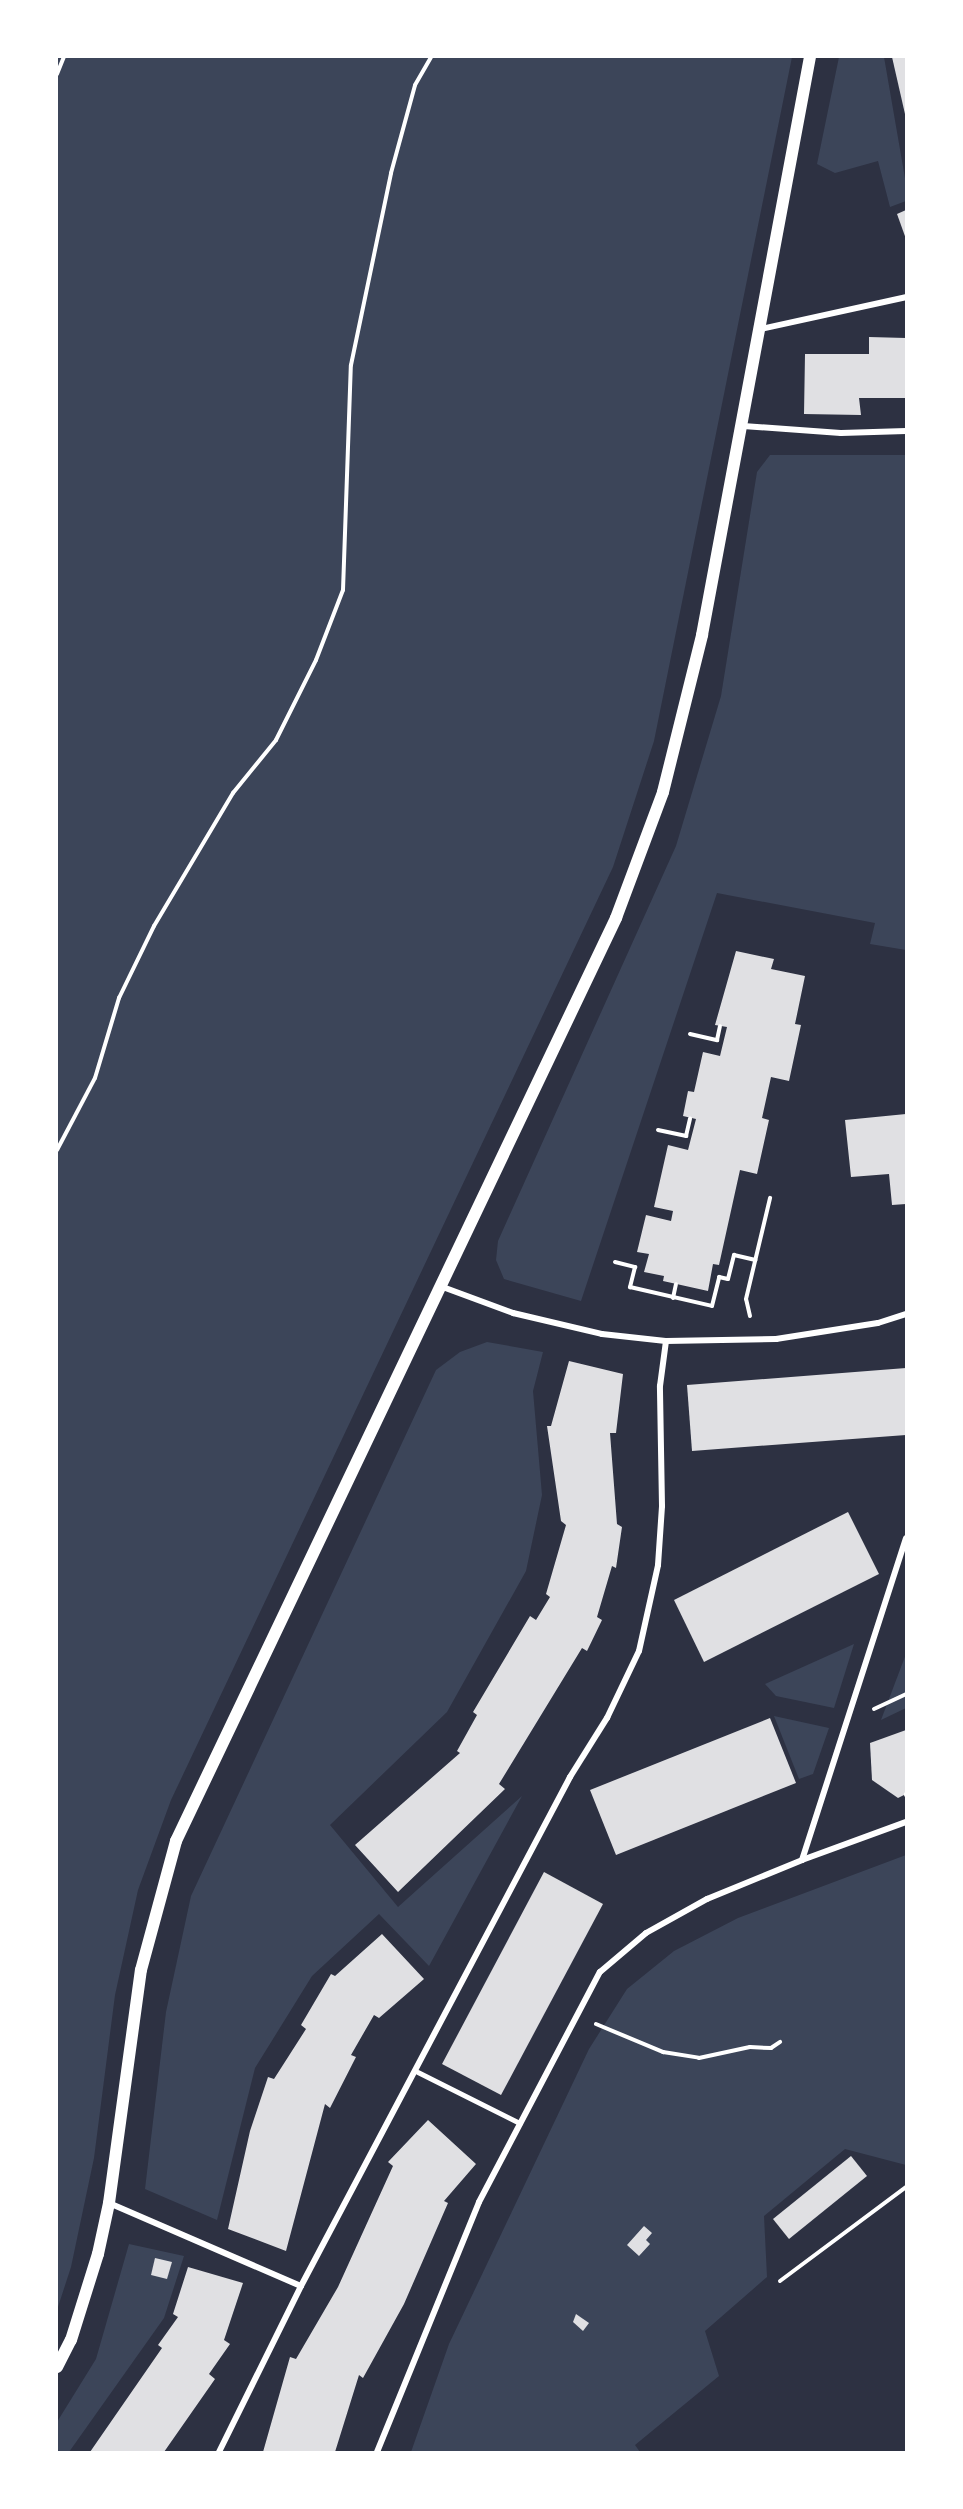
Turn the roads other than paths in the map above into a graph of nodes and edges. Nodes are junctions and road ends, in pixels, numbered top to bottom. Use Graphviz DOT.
graph roads {
  1 [pos="810,57"];
  2 [pos="906,297"];
  3 [pos="760,329"];
  4 [pos="743,426"];
  5 [pos="906,431"];
  6 [pos="440,1286"];
  7 [pos="906,1314"];
  8 [pos="666,1341"];
  9 [pos="906,1538"];
  10 [pos="906,1822"];
  11 [pos="802,1860"];
  12 [pos="418,2072"];
  13 [pos="520,2123"];
  14 [pos="109,2203"];
  15 [pos="301,2286"];
  16 [pos="57,2367"];
  17 [pos="219,2452"];
  18 [pos="377,2452"];
  1 -- 3 [label="main road"];
  2 -- 3 [label="street"];
  3 -- 4 [label="main road"];
  4 -- 5 [label="street"];
  4 -- 6 [label="main road"];
  6 -- 8 [label="street"];
  6 -- 14 [label="main road"];
  7 -- 8 [label="street"];
  8 -- 12 [label="street"];
  9 -- 11 [label="street"];
  10 -- 11 [label="street"];
  11 -- 13 [label="street"];
  12 -- 13 [label="lane"];
  12 -- 15 [label="street"];
  13 -- 18 [label="street"];
  14 -- 15 [label="street"];
  14 -- 16 [label="main road"];
  15 -- 17 [label="street"];
}
